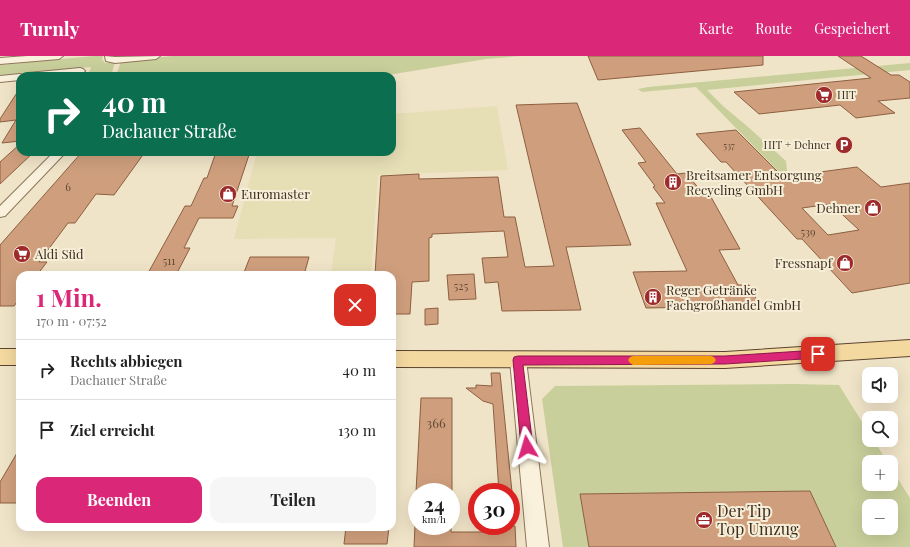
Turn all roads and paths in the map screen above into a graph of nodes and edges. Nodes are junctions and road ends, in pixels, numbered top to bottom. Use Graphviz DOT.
graph roads {
  1 [pos="58,56"];
  2 [pos="156,56"];
  3 [pos="109,57"];
  4 [pos="0,61"];
  5 [pos="80,71"];
  6 [pos="70,72"];
  7 [pos="16,77"];
  8 [pos="0,79"];
  9 [pos="56,156"];
  10 [pos="0,213"];
  11 [pos="910,348"];
  12 [pos="0,357"];
  13 [pos="16,357"];
  14 [pos="396,359"];
  15 [pos="518,360"];
  16 [pos="538,547"];
  1 -- 4 [label="street"];
  2 -- 3 [label="street"];
  5 -- 6 [label="street"];
  7 -- 8 [label="street"];
  9 -- 10 [label="street"];
  11 -- 15 [label="main road"];
  12 -- 13 [label="main road"];
  14 -- 15 [label="main road"];
  15 -- 16 [label="street"];
}
